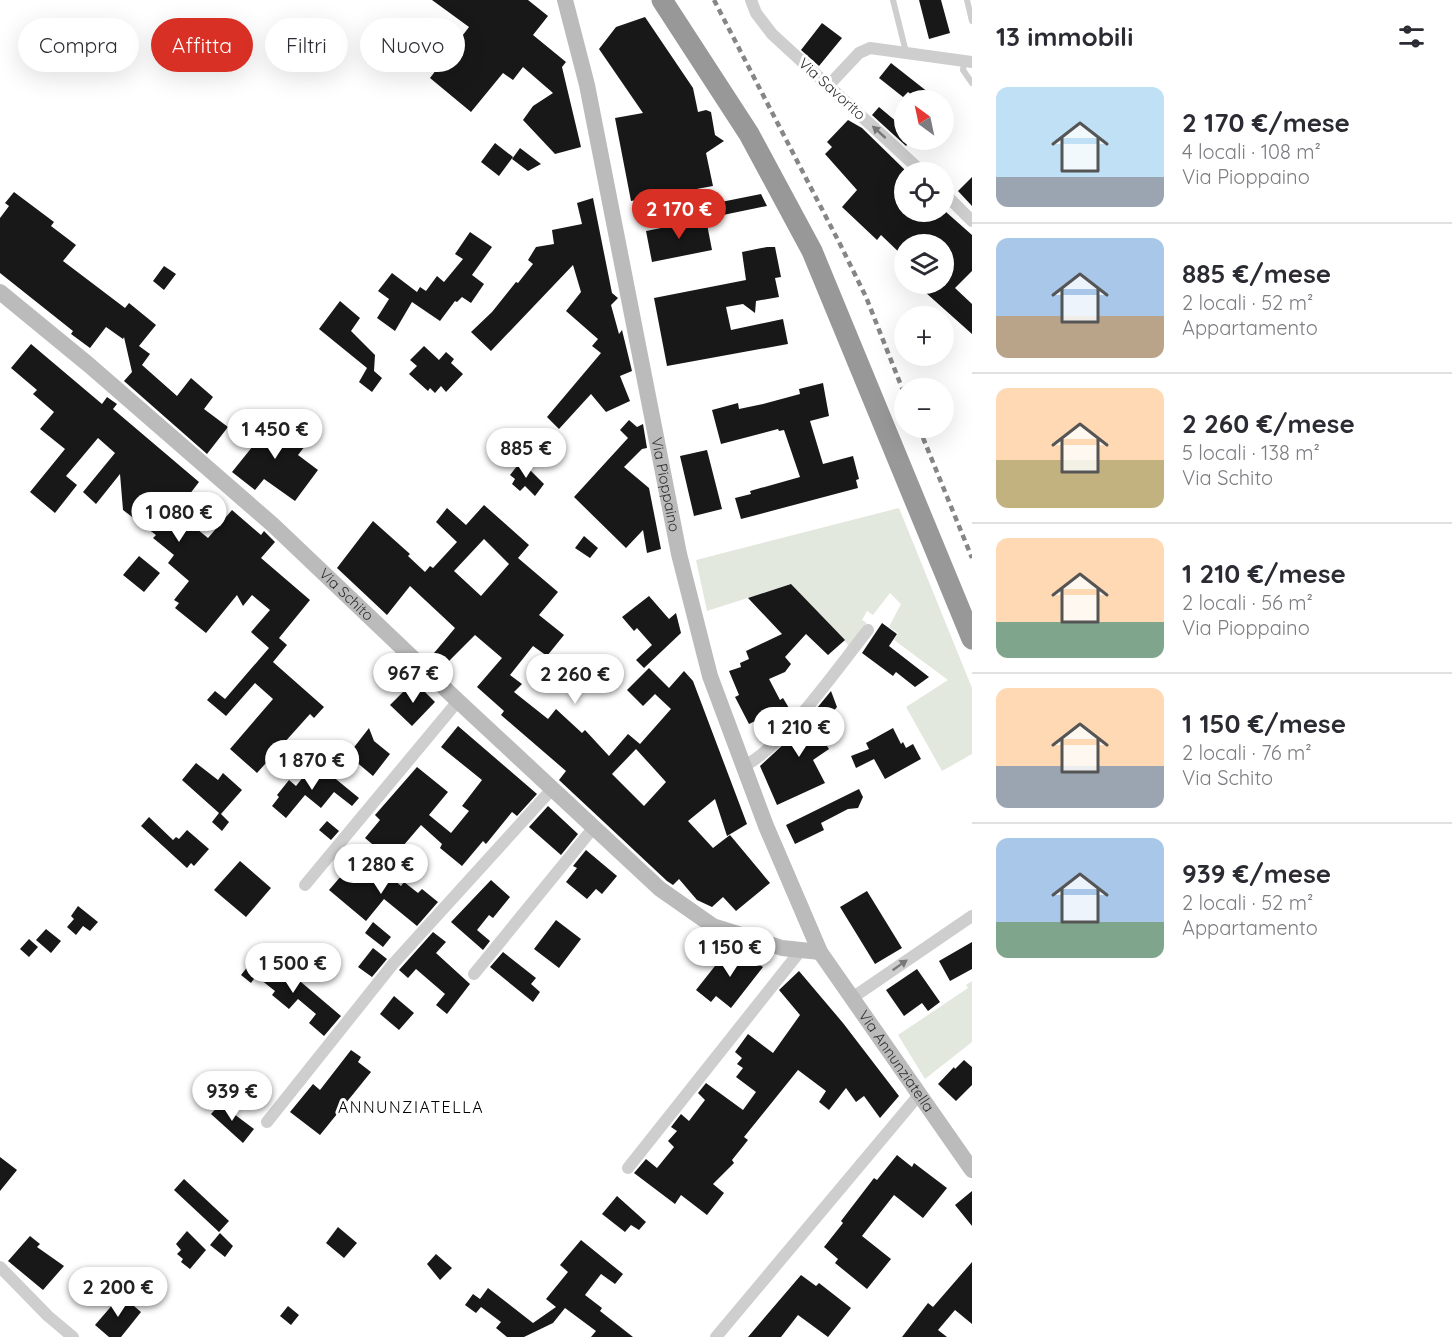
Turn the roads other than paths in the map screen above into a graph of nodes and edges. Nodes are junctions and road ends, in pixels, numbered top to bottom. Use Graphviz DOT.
graph roads {
  1 [pos="565,0"];
  2 [pos="662,0"];
  3 [pos="751,0"];
  4 [pos="893,0"];
  5 [pos="967,0"];
  6 [pos="972,21"];
  7 [pos="907,53"];
  8 [pos="968,61"];
  9 [pos="972,83"];
  10 [pos="828,86"];
  11 [pos="911,162"];
  12 [pos="954,204"];
  13 [pos="972,221"];
  14 [pos="0,292"];
  15 [pos="868,630"];
  16 [pos="972,639"];
  17 [pos="458,701"];
  18 [pos="744,766"];
  19 [pos="552,789"];
  20 [pos="594,827"];
  21 [pos="305,885"];
  22 [pos="972,916"];
  23 [pos="801,950"];
  24 [pos="820,952"];
  25 [pos="474,974"];
  26 [pos="852,998"];
  27 [pos="918,1096"];
  28 [pos="267,1122"];
  29 [pos="628,1168"];
  30 [pos="972,1170"];
  31 [pos="0,1267"];
  32 [pos="73,1337"];
  33 [pos="717,1337"];
  1 -- 18 [label="main road, Via Pioppaino"];
  2 -- 16 [label="highway"];
  3 -- 10 [label="street, Via Savorito"];
  4 -- 7 [label="lane"];
  5 -- 6 [label="lane"];
  7 -- 8 [label="street"];
  7 -- 10 [label="street"];
  8 -- 9 [label="lane"];
  11 -- 10 [label="street, Via Savorito, one-way"];
  12 -- 13 [label="street"];
  14 -- 17 [label="main road, Via Schito"];
  15 -- 18 [label="street"];
  17 -- 19 [label="main road, Via Schito"];
  17 -- 21 [label="street"];
  18 -- 24 [label="main road, Via Pioppaino"];
  19 -- 20 [label="main road, Via Schito"];
  19 -- 28 [label="street"];
  20 -- 23 [label="main road, Via Schito"];
  20 -- 25 [label="street"];
  26 -- 22 [label="street, one-way"];
  23 -- 24 [label="main road, Via Schito"];
  23 -- 29 [label="street"];
  24 -- 26 [label="main road, Via Annunziatella"];
  26 -- 27 [label="main road, Via Annunziatella"];
  27 -- 30 [label="main road, Via Annunziatella"];
  27 -- 33 [label="street"];
  31 -- 32 [label="street"];
}
